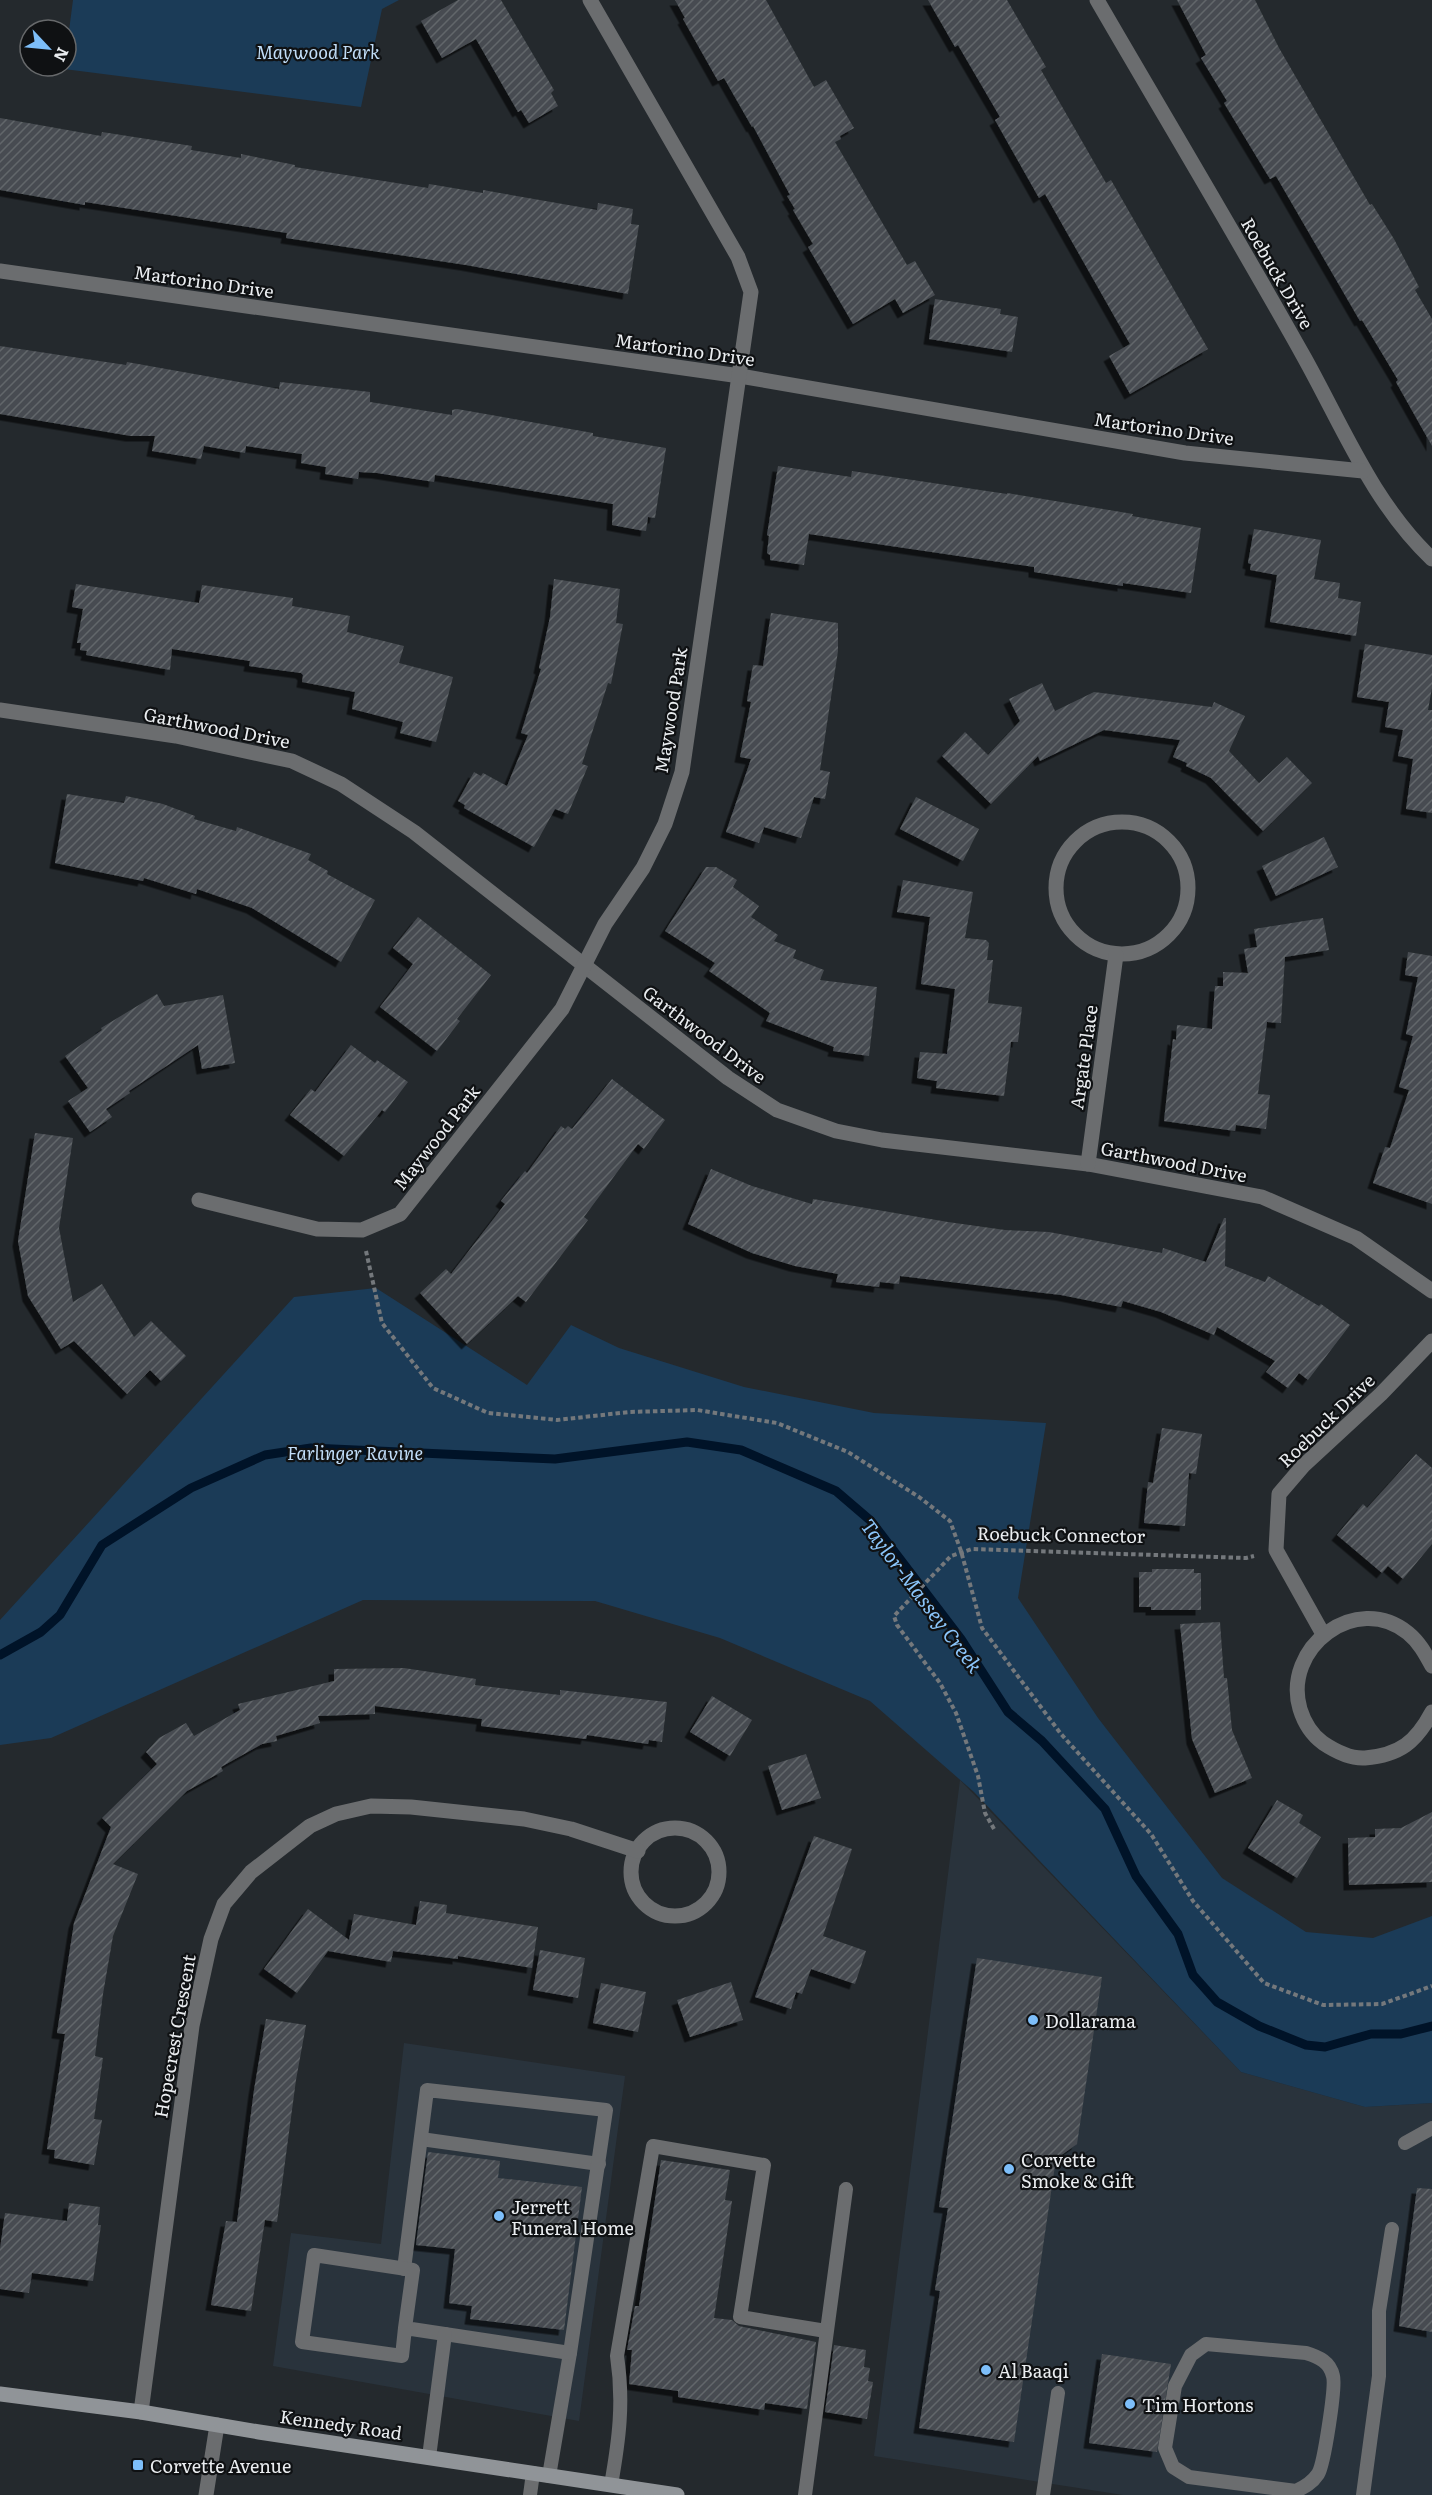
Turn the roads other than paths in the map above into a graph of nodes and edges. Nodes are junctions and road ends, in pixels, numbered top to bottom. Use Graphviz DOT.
graph roads {
  1 [pos="590,0"];
  2 [pos="1097,0"];
  3 [pos="0,271"];
  4 [pos="740,376"];
  5 [pos="1363,471"];
  6 [pos="1432,559"];
  7 [pos="0,710"];
  8 [pos="1116,955"];
  9 [pos="583,965"];
  10 [pos="1088,1164"];
  11 [pos="199,1200"];
  12 [pos="1432,1291"];
  13 [pos="1432,1341"];
  14 [pos="1323,1634"];
  15 [pos="1432,1666"];
  16 [pos="1432,1712"];
  17 [pos="638,1851"];
  18 [pos="1432,2128"];
  19 [pos="421,2139"];
  20 [pos="1405,2143"];
  21 [pos="598,2164"];
  22 [pos="846,2189"];
  23 [pos="1392,2229"];
  24 [pos="404,2269"];
  25 [pos="405,2328"];
  26 [pos="826,2331"];
  27 [pos="445,2334"];
  28 [pos="1206,2344"];
  29 [pos="570,2354"];
  30 [pos="1058,2393"];
  31 [pos="0,2394"];
  32 [pos="141,2412"];
  33 [pos="217,2425"];
  34 [pos="429,2457"];
  35 [pos="533,2473"];
  36 [pos="549,2476"];
  37 [pos="611,2485"];
  38 [pos="658,2494"];
  39 [pos="206,2495"];
  40 [pos="530,2495"];
  41 [pos="677,2495"];
  42 [pos="805,2495"];
  43 [pos="1043,2495"];
  44 [pos="1363,2495"];
  1 -- 4 [label="street, Maywood Park"];
  2 -- 5 [label="street, Roebuck Drive"];
  3 -- 4 [label="street, Martorino Drive"];
  4 -- 5 [label="street, Martorino Drive"];
  4 -- 9 [label="street, Maywood Park"];
  5 -- 6 [label="street, Roebuck Drive"];
  7 -- 9 [label="street, Garthwood Drive"];
  8 -- 8 [label="street"];
  8 -- 10 [label="street, Argate Place"];
  9 -- 10 [label="street, Garthwood Drive"];
  9 -- 11 [label="street, Maywood Park"];
  10 -- 12 [label="street, Garthwood Drive"];
  13 -- 14 [label="street, Roebuck Drive"];
  14 -- 15 [label="street"];
  14 -- 16 [label="street"];
  17 -- 17 [label="street"];
  17 -- 32 [label="street, Hopecrest Crescent"];
  18 -- 20 [label="lane"];
  19 -- 21 [label="lane"];
  19 -- 21 [label="lane"];
  19 -- 24 [label="lane"];
  21 -- 29 [label="lane"];
  22 -- 26 [label="lane"];
  23 -- 44 [label="lane"];
  24 -- 25 [label="lane"];
  24 -- 25 [label="lane"];
  25 -- 27 [label="lane"];
  26 -- 37 [label="lane"];
  26 -- 42 [label="lane"];
  27 -- 29 [label="lane"];
  27 -- 34 [label="lane"];
  28 -- 28 [label="lane"];
  29 -- 36 [label="lane"];
  30 -- 43 [label="lane"];
  31 -- 32 [label="main road, Kennedy Road"];
  32 -- 33 [label="main road, Kennedy Road"];
  33 -- 34 [label="main road, Kennedy Road"];
  33 -- 39 [label="street"];
  34 -- 35 [label="main road, Kennedy Road"];
  35 -- 36 [label="main road, Kennedy Road"];
  35 -- 40 [label="lane"];
  36 -- 37 [label="main road, Kennedy Road"];
  37 -- 38 [label="main road, Kennedy Road"];
  38 -- 41 [label="main road, Kennedy Road"];
}
